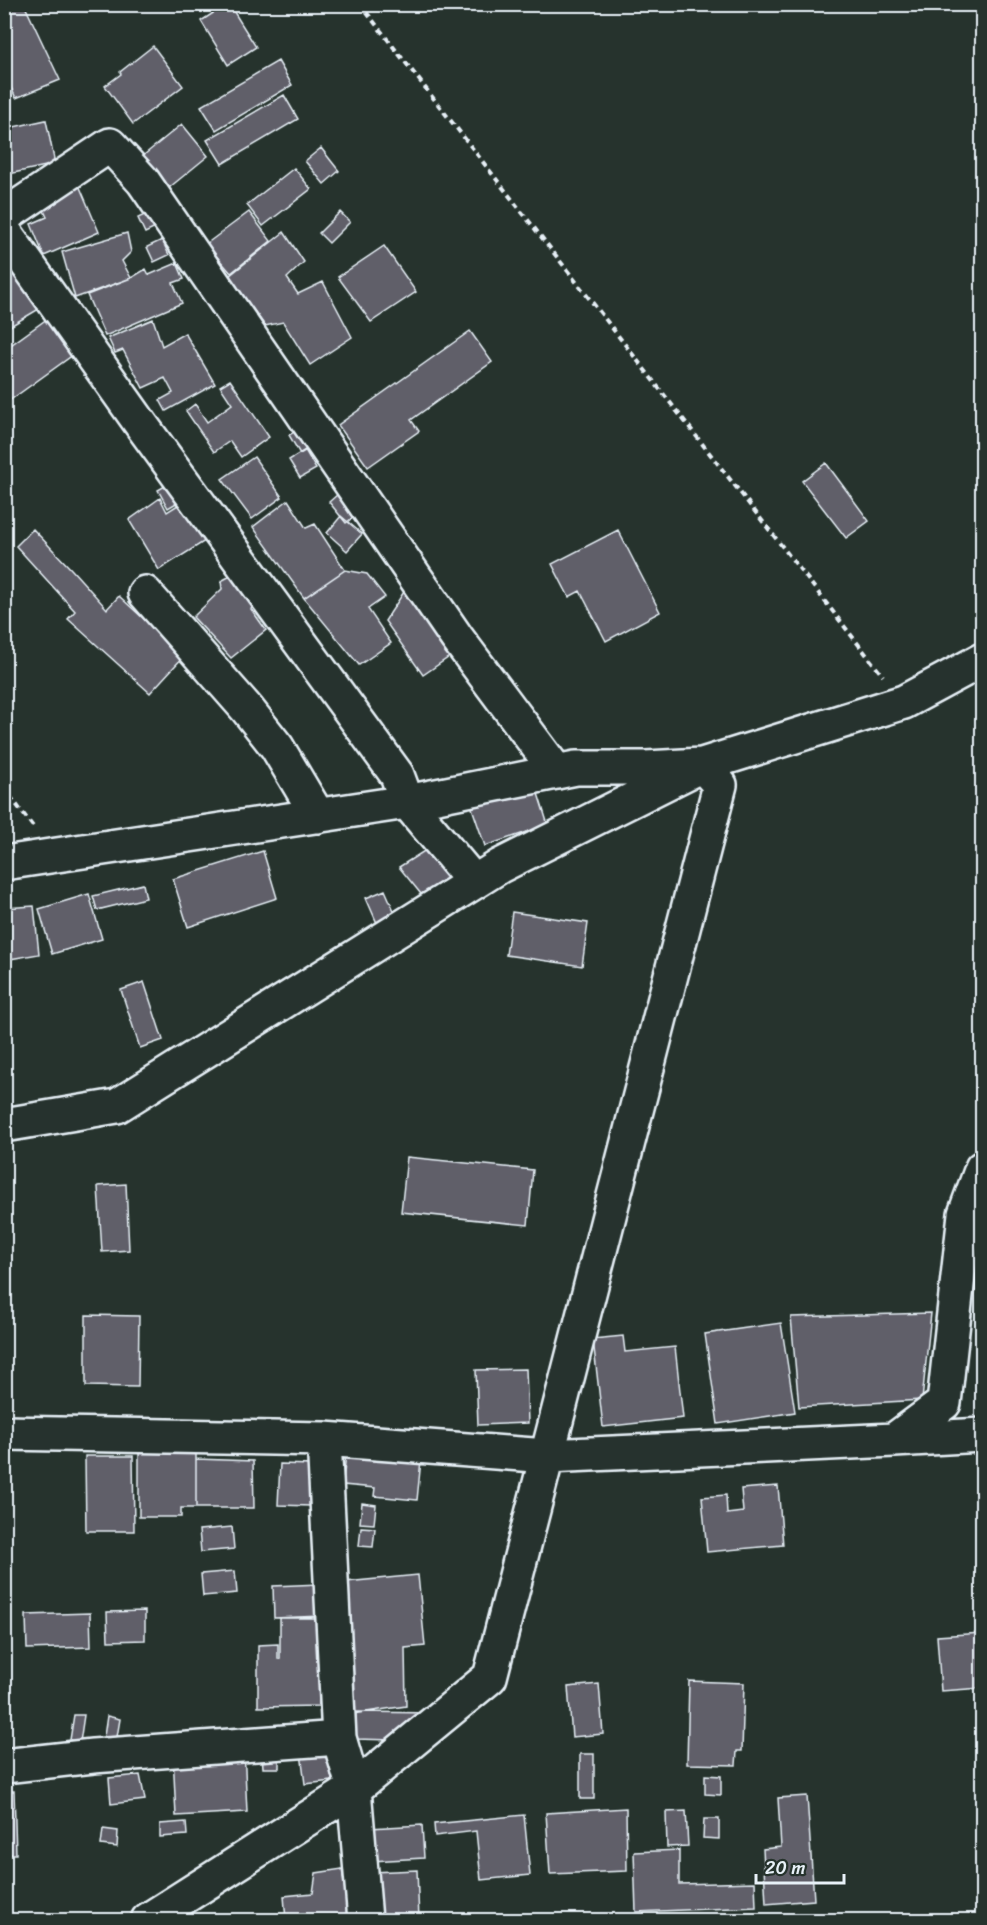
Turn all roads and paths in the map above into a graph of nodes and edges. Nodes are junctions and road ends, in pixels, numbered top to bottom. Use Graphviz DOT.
graph roads {
  1 [pos="360,4"];
  2 [pos="4,216"];
  3 [pos="4,231"];
  4 [pos="145,592"];
  5 [pos="982,660"];
  6 [pos="904,702"];
  7 [pos="702,765"];
  8 [pos="557,772"];
  9 [pos="4,788"];
  10 [pos="407,802"];
  11 [pos="318,816"];
  12 [pos="55,855"];
  13 [pos="4,863"];
  14 [pos="474,882"];
  15 [pos="4,1125"];
  16 [pos="982,1168"];
  17 [pos="4,1433"];
  18 [pos="982,1435"];
  19 [pos="324,1439"];
  20 [pos="894,1440"];
  21 [pos="547,1456"];
  22 [pos="339,1738"];
  23 [pos="4,1766"];
  24 [pos="354,1789"];
  25 [pos="148,1920"];
  26 [pos="365,1920"];
  1 -- 6 [label="path"];
  2 -- 8 [label="street"];
  3 -- 10 [label="street"];
  4 -- 11 [label="street"];
  5 -- 6 [label="street"];
  6 -- 7 [label="street"];
  7 -- 8 [label="street"];
  7 -- 14 [label="street"];
  7 -- 21 [label="street"];
  8 -- 10 [label="street"];
  9 -- 12 [label="path"];
  10 -- 11 [label="street"];
  10 -- 14 [label="street"];
  11 -- 12 [label="street"];
  12 -- 13 [label="street"];
  14 -- 15 [label="street"];
  16 -- 20 [label="street"];
  17 -- 19 [label="street"];
  18 -- 20 [label="street"];
  19 -- 21 [label="street"];
  19 -- 22 [label="street"];
  20 -- 21 [label="street"];
  21 -- 24 [label="street"];
  22 -- 23 [label="street"];
  22 -- 24 [label="street"];
  24 -- 25 [label="street"];
  24 -- 26 [label="street"];
}
